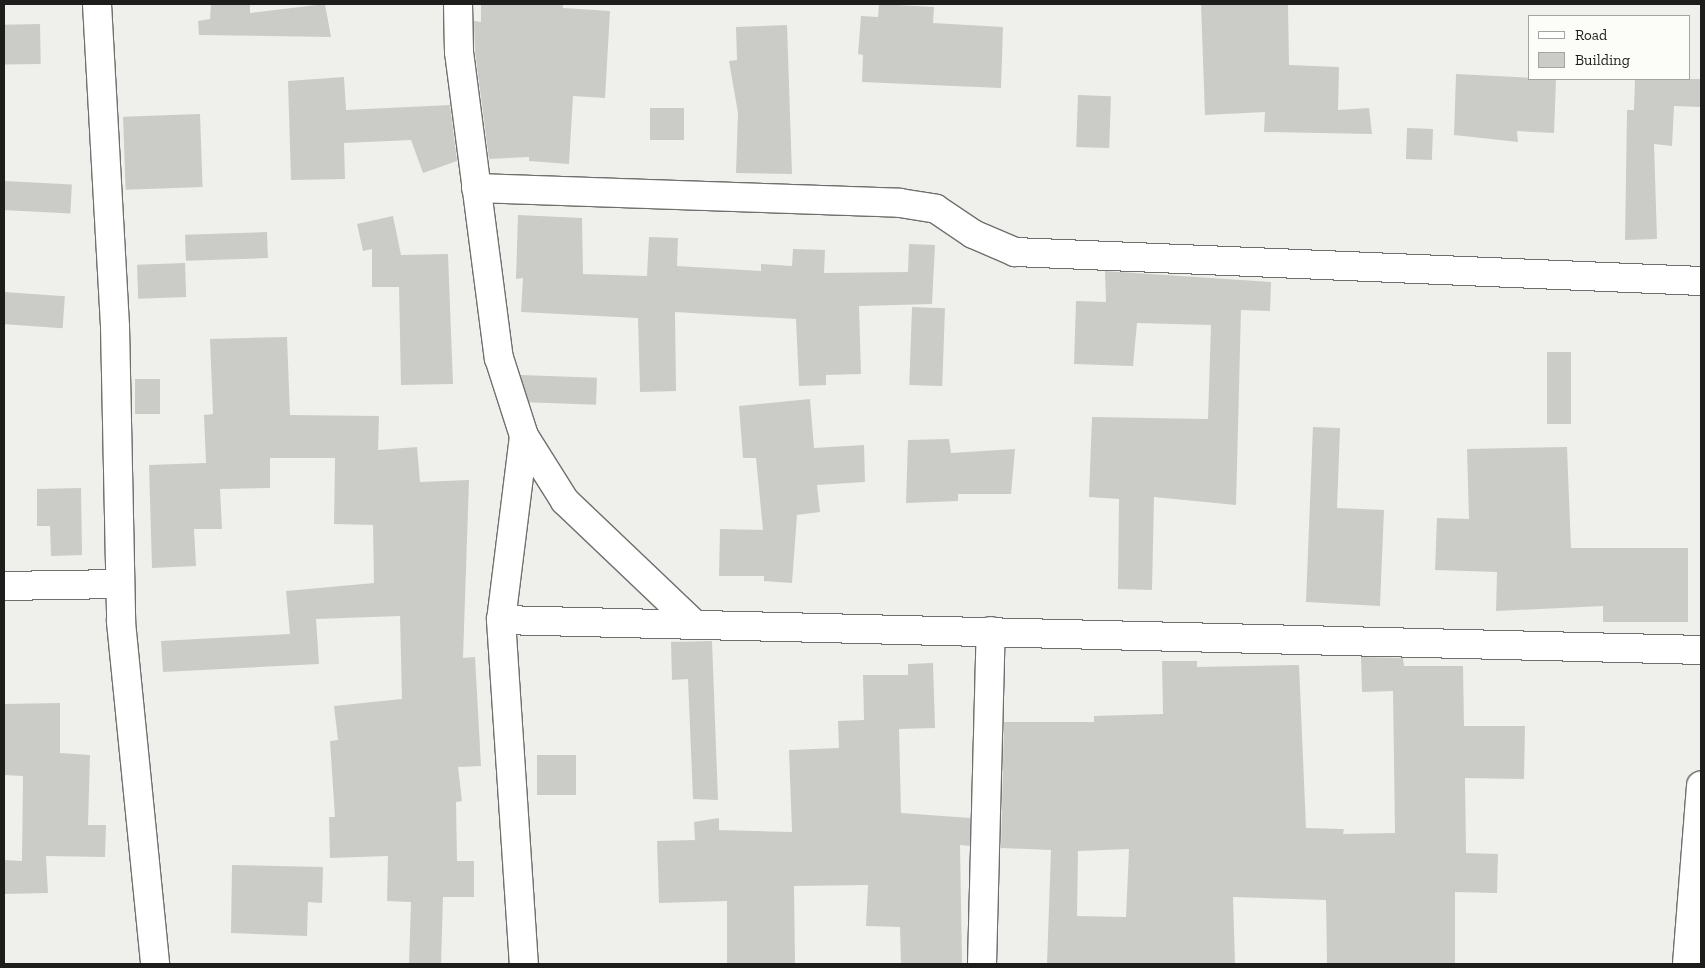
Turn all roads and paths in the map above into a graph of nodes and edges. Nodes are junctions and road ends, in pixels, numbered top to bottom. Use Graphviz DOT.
graph roads {
  1 [pos="97,4"];
  2 [pos="458,4"];
  3 [pos="476,188"];
  4 [pos="1701,281"];
  5 [pos="524,436"];
  6 [pos="120,584"];
  7 [pos="4,586"];
  8 [pos="501,620"];
  9 [pos="692,622"];
  10 [pos="991,631"];
  11 [pos="1701,650"];
  12 [pos="1701,786"];
  13 [pos="155,964"];
  14 [pos="524,964"];
  15 [pos="982,964"];
  16 [pos="1687,964"];
  1 -- 6 [label="street"];
  2 -- 3 [label="street"];
  3 -- 4 [label="street"];
  3 -- 5 [label="street"];
  5 -- 8 [label="street"];
  5 -- 9 [label="street"];
  6 -- 7 [label="street"];
  6 -- 13 [label="street"];
  8 -- 9 [label="street"];
  8 -- 14 [label="street"];
  9 -- 10 [label="street"];
  10 -- 11 [label="street"];
  10 -- 15 [label="street"];
  12 -- 16 [label="street"];
}
